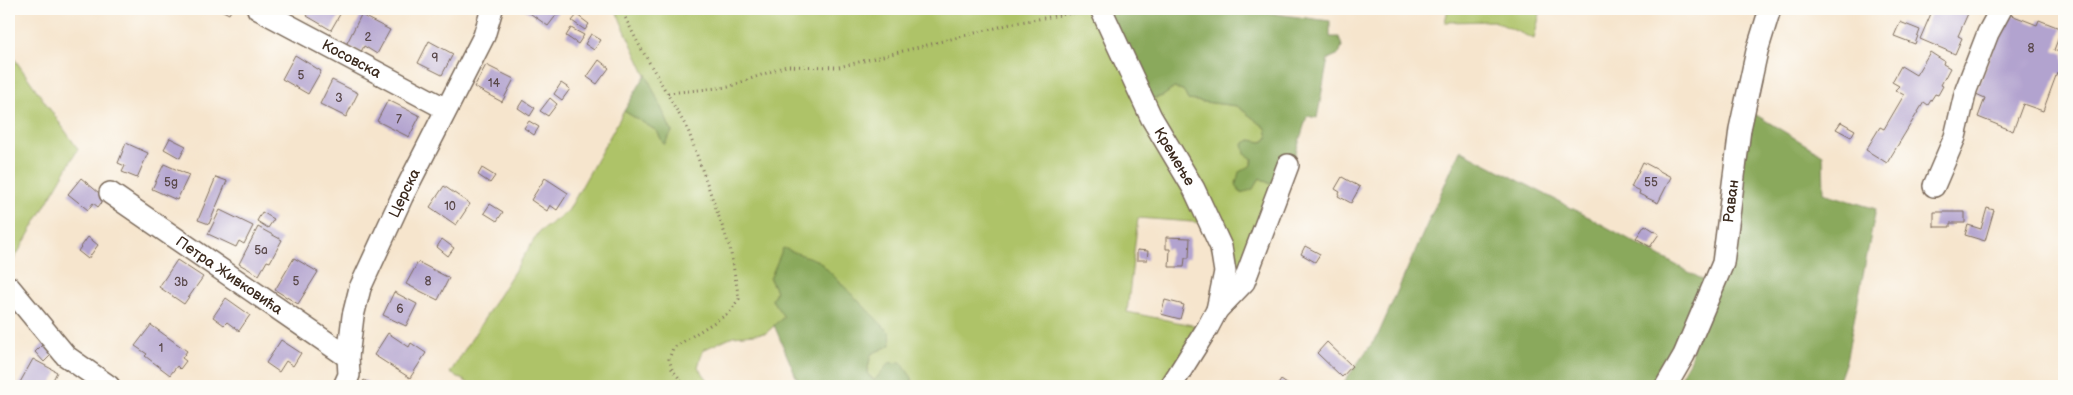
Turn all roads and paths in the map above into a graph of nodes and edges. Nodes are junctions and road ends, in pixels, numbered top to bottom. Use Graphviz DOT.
graph roads {
  1 [pos="258,9"];
  2 [pos="492,9"];
  3 [pos="621,9"];
  4 [pos="1770,9"];
  5 [pos="2002,9"];
  6 [pos="1093,10"];
  7 [pos="668,93"];
  8 [pos="446,110"];
  9 [pos="1288,165"];
  10 [pos="1934,186"];
  11 [pos="110,193"];
  12 [pos="9,286"];
  13 [pos="1217,310"];
  14 [pos="348,357"];
  15 [pos="109,386"];
  16 [pos="344,386"];
  17 [pos="685,386"];
  18 [pos="1171,386"];
  19 [pos="1666,386"];
  1 -- 8 [label="street, Косовска"];
  2 -- 8 [label="street, Церска"];
  3 -- 7 [label="path"];
  4 -- 19 [label="street, Раван"];
  5 -- 10 [label="street"];
  6 -- 7 [label="path"];
  6 -- 13 [label="street, Кремење"];
  7 -- 17 [label="path"];
  8 -- 14 [label="street, Церска"];
  9 -- 13 [label="street, Кремење"];
  11 -- 14 [label="street, Петра Живковића"];
  12 -- 15 [label="street"];
  13 -- 18 [label="street, Кремење"];
  14 -- 16 [label="street, Церска"];
}
